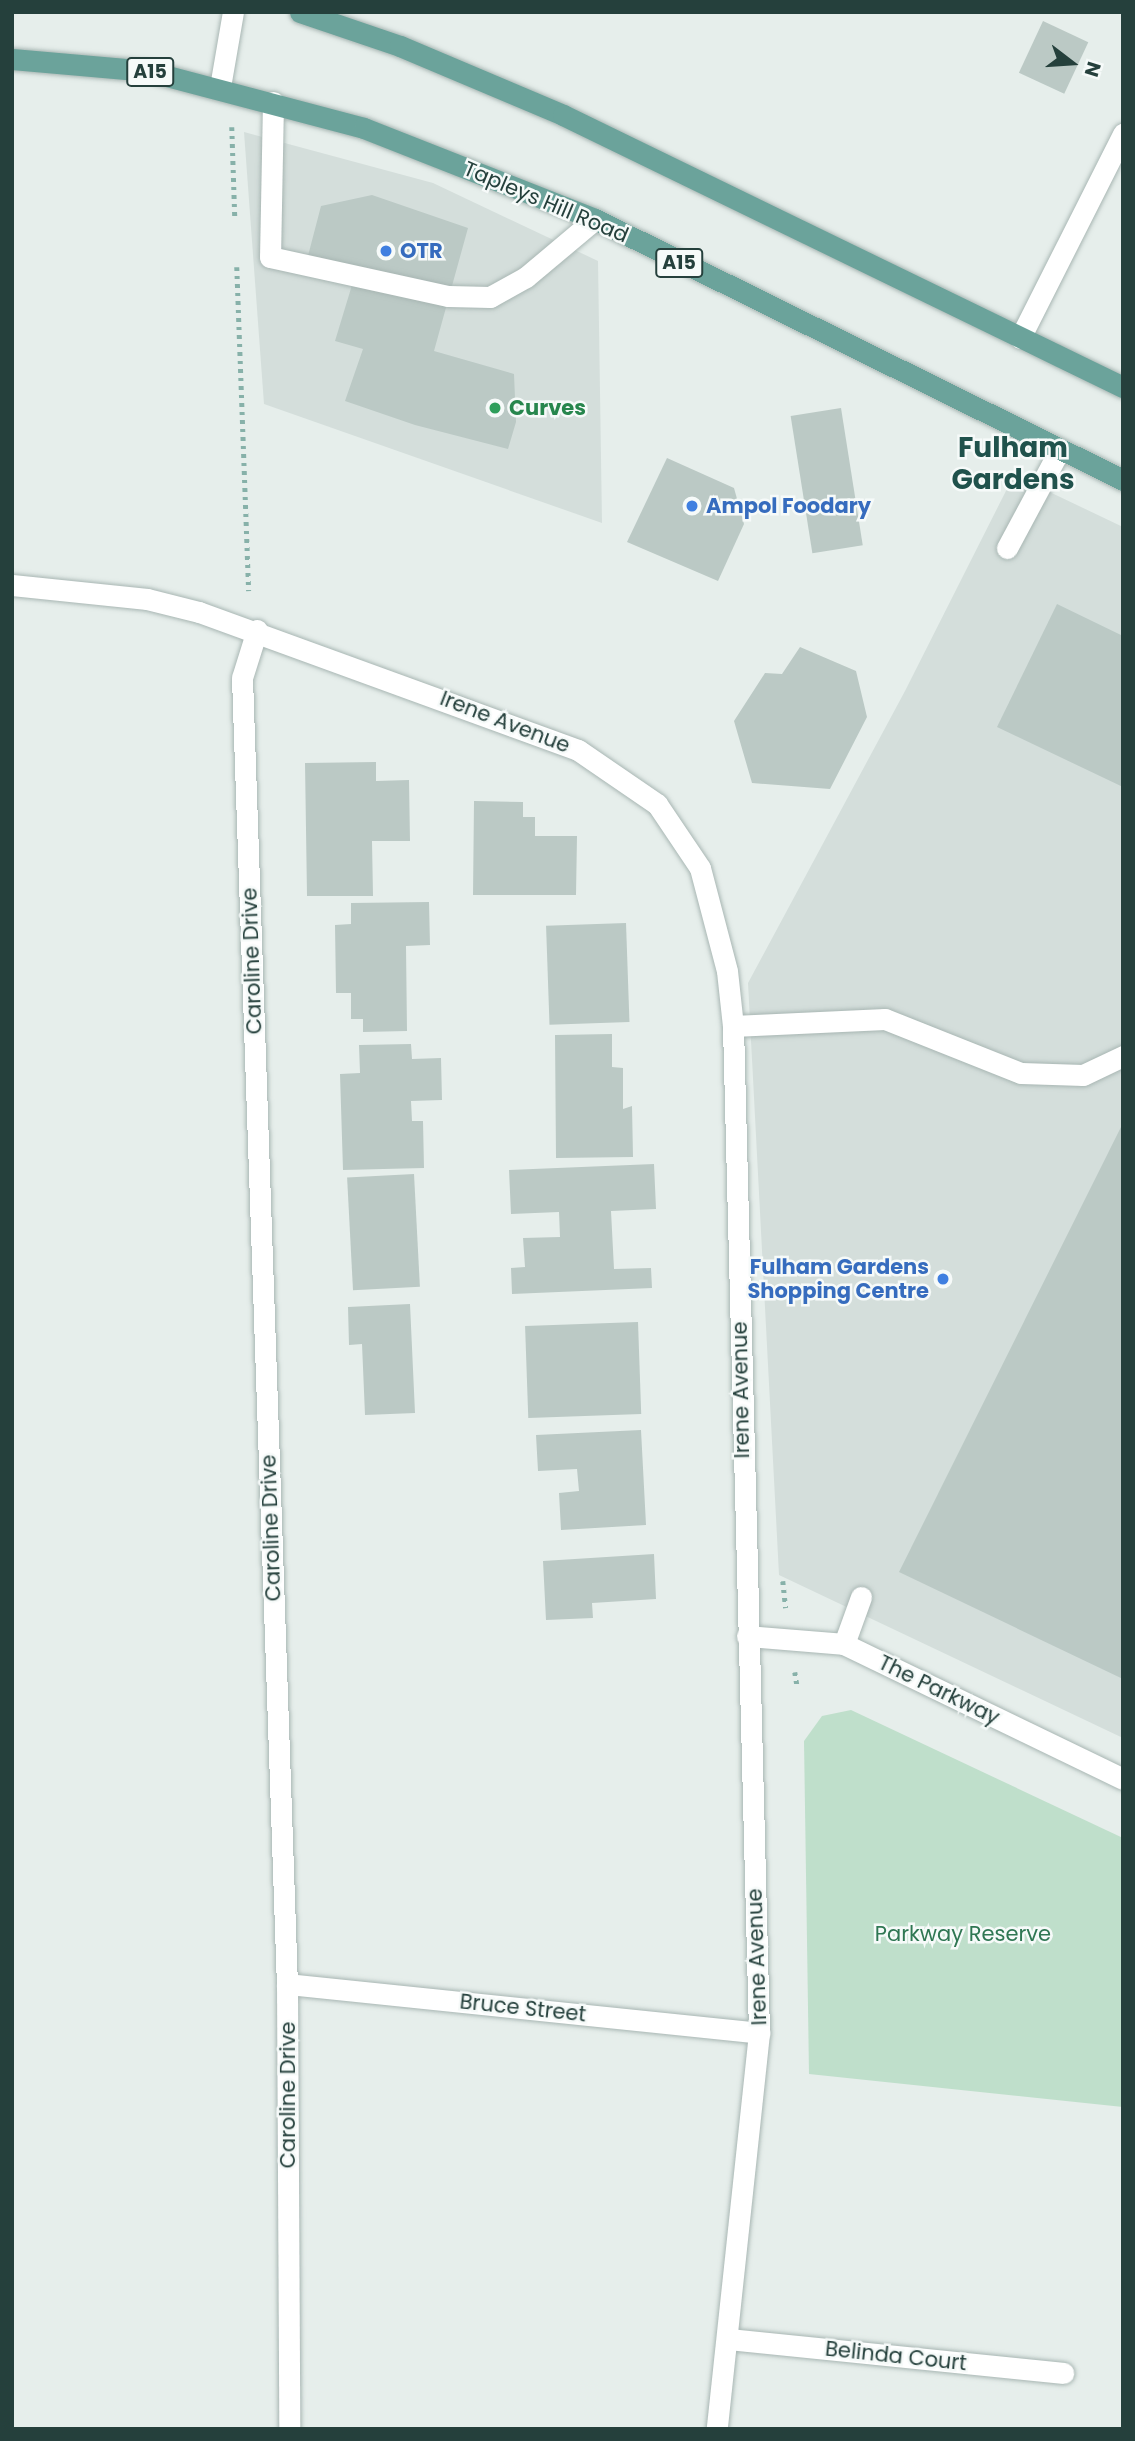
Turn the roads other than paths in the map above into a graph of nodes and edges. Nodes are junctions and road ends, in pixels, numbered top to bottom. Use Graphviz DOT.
graph roads {
  1 [pos="233,12"];
  2 [pos="300,12"];
  3 [pos="12,59"];
  4 [pos="220,87"];
  5 [pos="273,102"];
  6 [pos="1123,134"];
  7 [pos="595,219"];
  8 [pos="1020,338"];
  9 [pos="1123,387"];
  10 [pos="1060,449"];
  11 [pos="1123,480"];
  12 [pos="1007,548"];
  13 [pos="12,585"];
  14 [pos="257,630"];
  15 [pos="733,1026"];
  16 [pos="1123,1056"];
  17 [pos="861,1597"];
  18 [pos="747,1636"];
  19 [pos="844,1644"];
  20 [pos="1123,1779"];
  21 [pos="287,1984"];
  22 [pos="759,2033"];
  23 [pos="729,2339"];
  24 [pos="1063,2374"];
  25 [pos="289,2429"];
  26 [pos="716,2429"];
  1 -- 4 [label="street"];
  2 -- 8 [label="main road"];
  3 -- 4 [label="main road, Tapleys Hill Road / A15"];
  4 -- 5 [label="main road, Tapleys Hill Road / A15"];
  5 -- 7 [label="main road, Tapleys Hill Road / A15"];
  5 -- 7 [label="street"];
  6 -- 8 [label="street"];
  7 -- 10 [label="main road, Tapleys Hill Road / A15"];
  8 -- 9 [label="main road"];
  10 -- 11 [label="main road, Tapleys Hill Road / A15"];
  10 -- 12 [label="street"];
  13 -- 14 [label="street, Irene Avenue"];
  14 -- 15 [label="street, Irene Avenue"];
  14 -- 21 [label="street, Caroline Drive"];
  15 -- 16 [label="street"];
  15 -- 18 [label="street, Irene Avenue"];
  17 -- 19 [label="street"];
  18 -- 19 [label="street, The Parkway"];
  18 -- 22 [label="street, Irene Avenue"];
  19 -- 20 [label="street, The Parkway"];
  21 -- 22 [label="street, Bruce Street"];
  21 -- 25 [label="street, Caroline Drive"];
  22 -- 23 [label="street, Irene Avenue"];
  23 -- 24 [label="street, Belinda Court"];
  23 -- 26 [label="street, Irene Avenue"];
}
